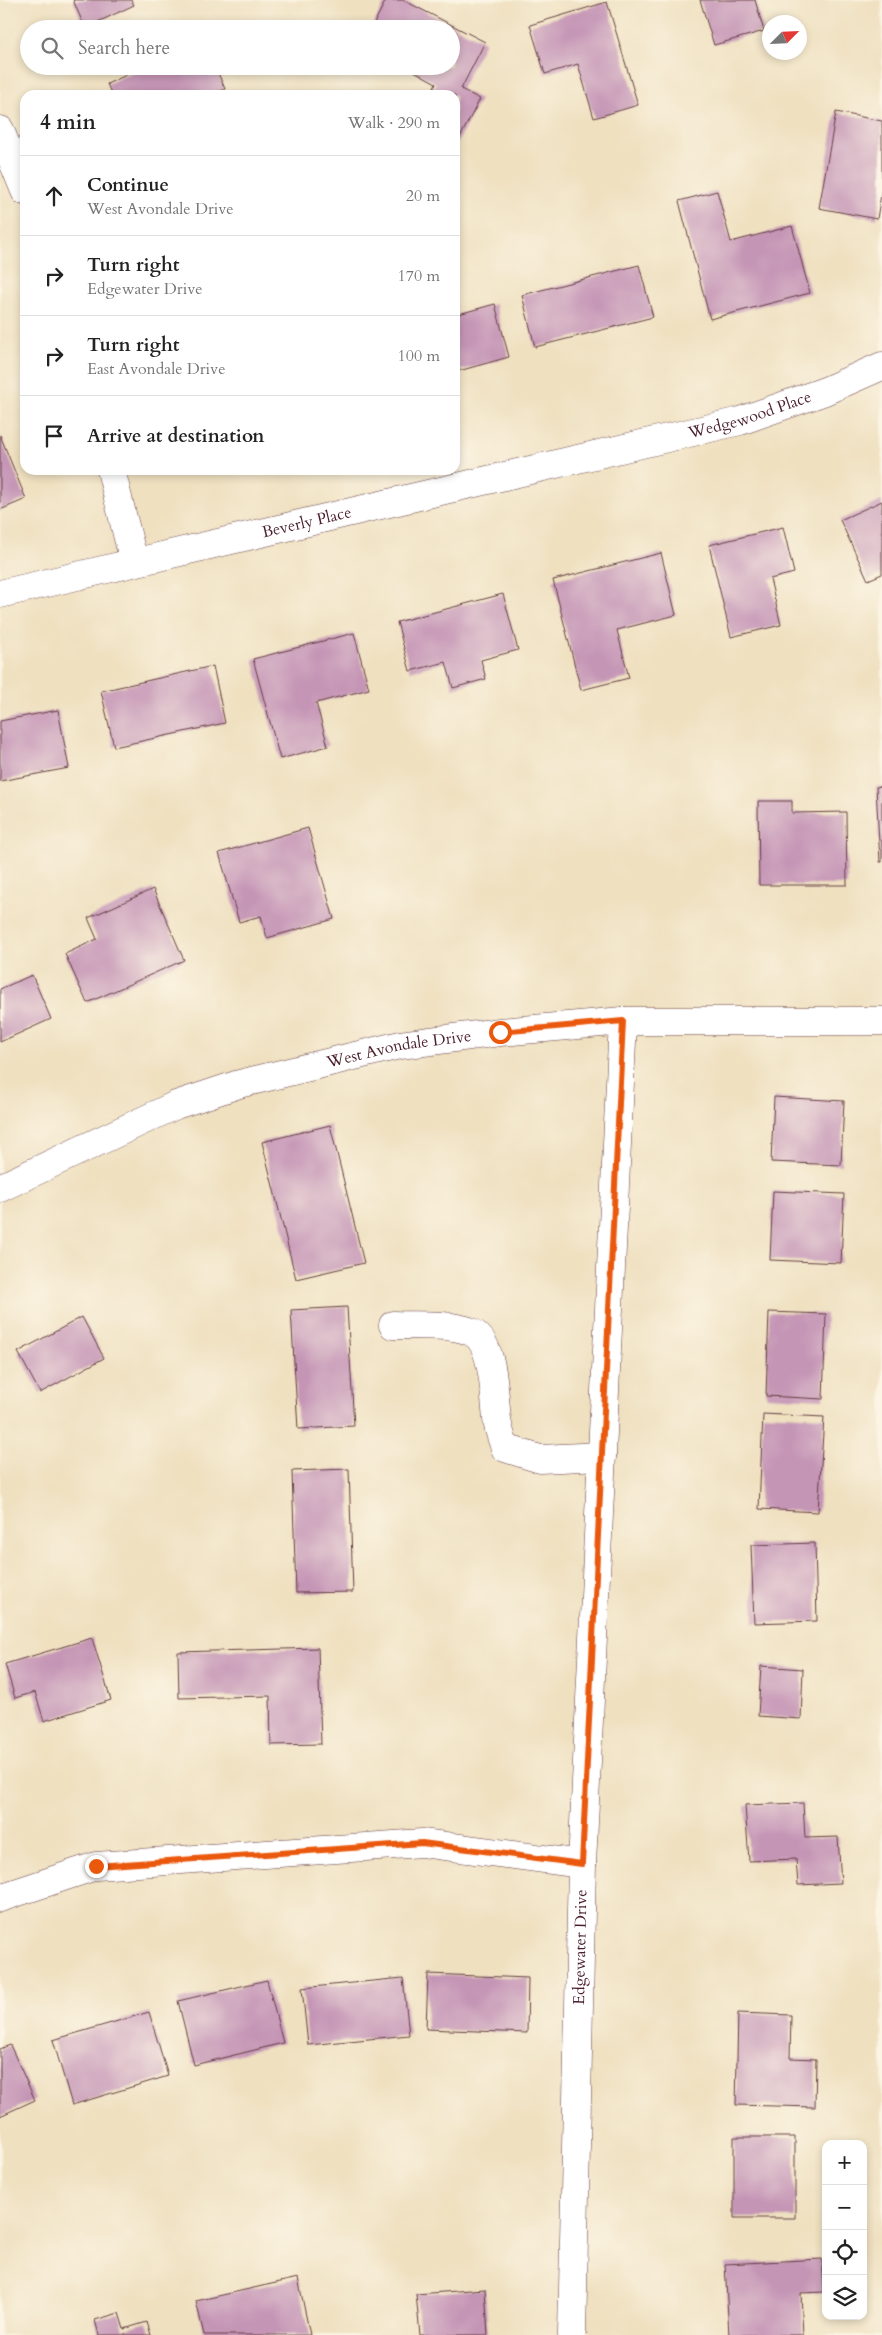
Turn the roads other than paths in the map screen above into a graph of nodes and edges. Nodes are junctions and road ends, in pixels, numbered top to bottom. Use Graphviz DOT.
graph roads {
  1 [pos="0,130"];
  2 [pos="20,179"];
  3 [pos="882,366"];
  4 [pos="613,450"];
  5 [pos="112,475"];
  6 [pos="134,562"];
  7 [pos="0,594"];
  8 [pos="623,1021"];
  9 [pos="882,1021"];
  10 [pos="0,1188"];
  11 [pos="393,1325"];
  12 [pos="602,1456"];
  13 [pos="582,1864"];
  14 [pos="0,1898"];
  15 [pos="572,2335"];
  1 -- 2 [label="street"];
  3 -- 4 [label="street, Wedgewood Place"];
  4 -- 6 [label="street, Beverly Place"];
  5 -- 6 [label="street"];
  6 -- 7 [label="street, Beverly Place"];
  8 -- 9 [label="street, West Avondale Drive"];
  8 -- 10 [label="street, West Avondale Drive"];
  8 -- 12 [label="street, Edgewater Drive"];
  11 -- 12 [label="street"];
  12 -- 13 [label="street, Edgewater Drive"];
  13 -- 14 [label="street"];
  13 -- 15 [label="street, Edgewater Drive"];
}
